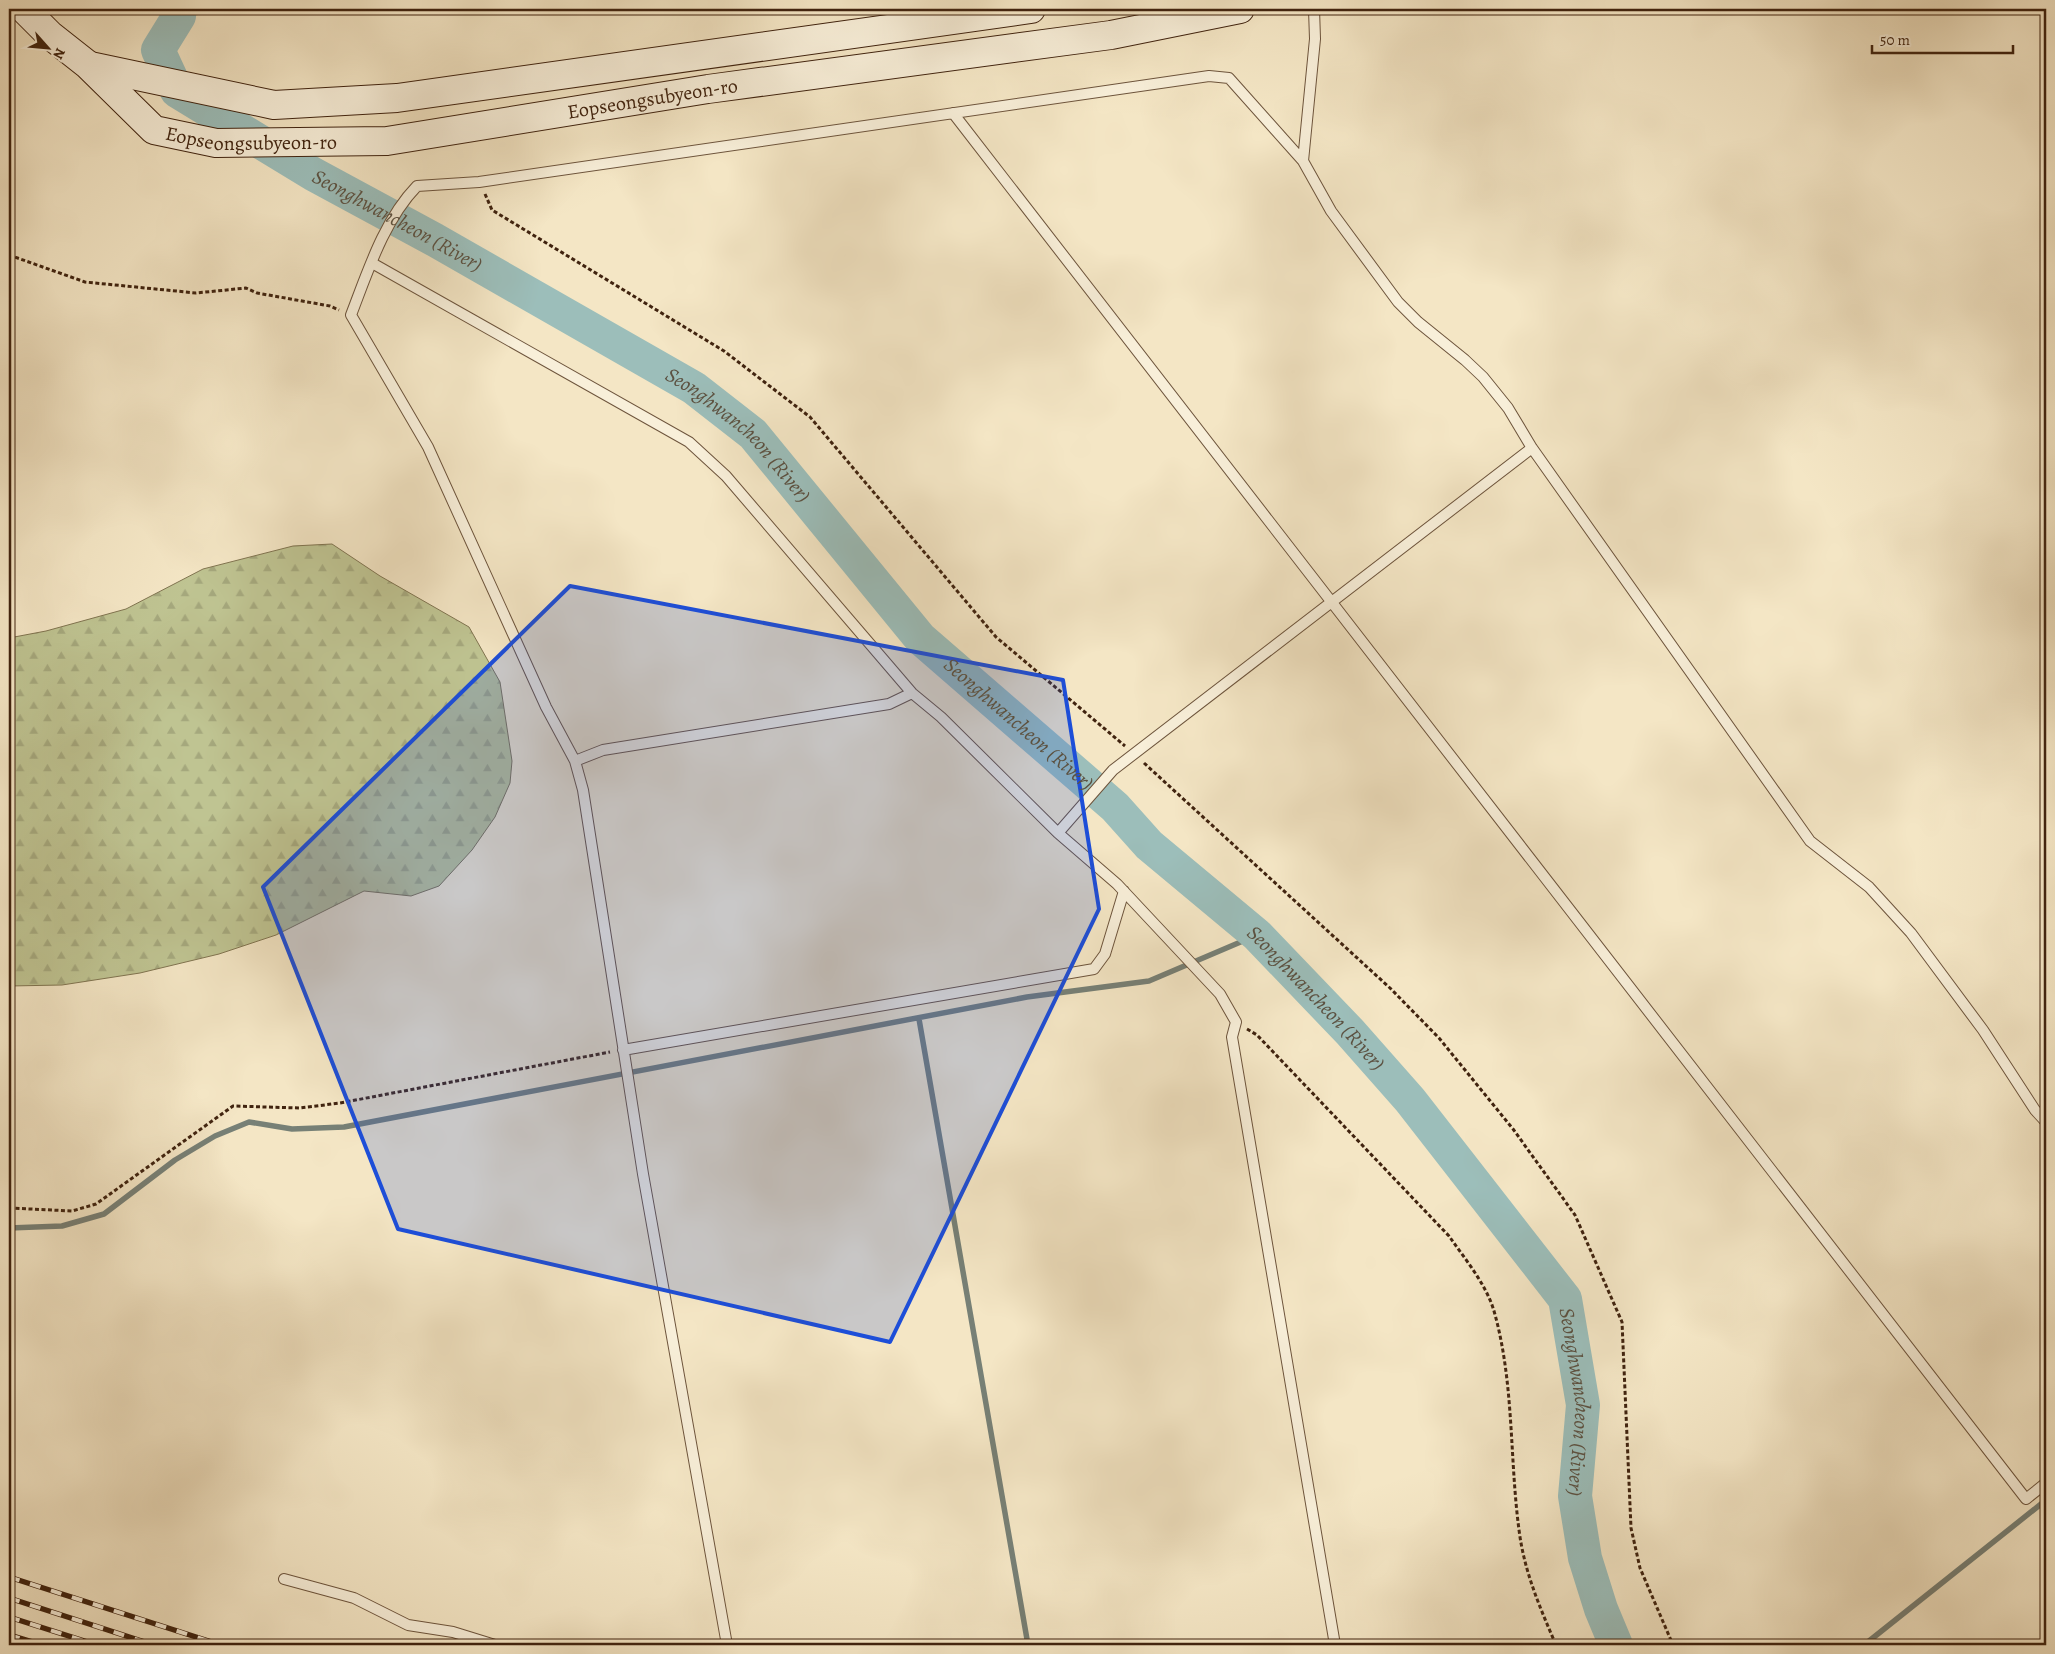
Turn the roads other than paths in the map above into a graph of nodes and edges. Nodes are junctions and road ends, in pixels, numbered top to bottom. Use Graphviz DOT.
graph roads {
  1 [pos="24,9"];
  2 [pos="1030,9"];
  3 [pos="1240,9"];
  4 [pos="1314,9"];
  5 [pos="88,65"];
  6 [pos="953,113"];
  7 [pos="1303,161"];
  8 [pos="372,263"];
  9 [pos="1532,448"];
  10 [pos="1330,602"];
  11 [pos="912,693"];
  12 [pos="575,761"];
  13 [pos="1058,833"];
  14 [pos="1124,891"];
  15 [pos="623,1050"];
  16 [pos="2046,1122"];
  17 [pos="2046,1483"];
  18 [pos="284,1579"];
  19 [pos="496,1645"];
  20 [pos="727,1645"];
  21 [pos="1335,1645"];
  1 -- 5 [label="main road, Eopseongsubyeon-ro"];
  2 -- 5 [label="main road, Eopseongsubyeon-ro"];
  3 -- 5 [label="main road, Eopseongsubyeon-ro"];
  4 -- 7 [label="lane"];
  6 -- 7 [label="lane"];
  6 -- 8 [label="lane"];
  6 -- 10 [label="lane"];
  7 -- 9 [label="lane"];
  8 -- 11 [label="lane"];
  8 -- 12 [label="lane"];
  9 -- 10 [label="lane"];
  9 -- 16 [label="lane"];
  10 -- 13 [label="lane"];
  10 -- 17 [label="lane"];
  11 -- 12 [label="lane"];
  11 -- 13 [label="lane"];
  12 -- 15 [label="lane"];
  13 -- 14 [label="lane"];
  14 -- 15 [label="lane"];
  14 -- 21 [label="lane"];
  15 -- 20 [label="lane"];
  18 -- 19 [label="lane"];
}
